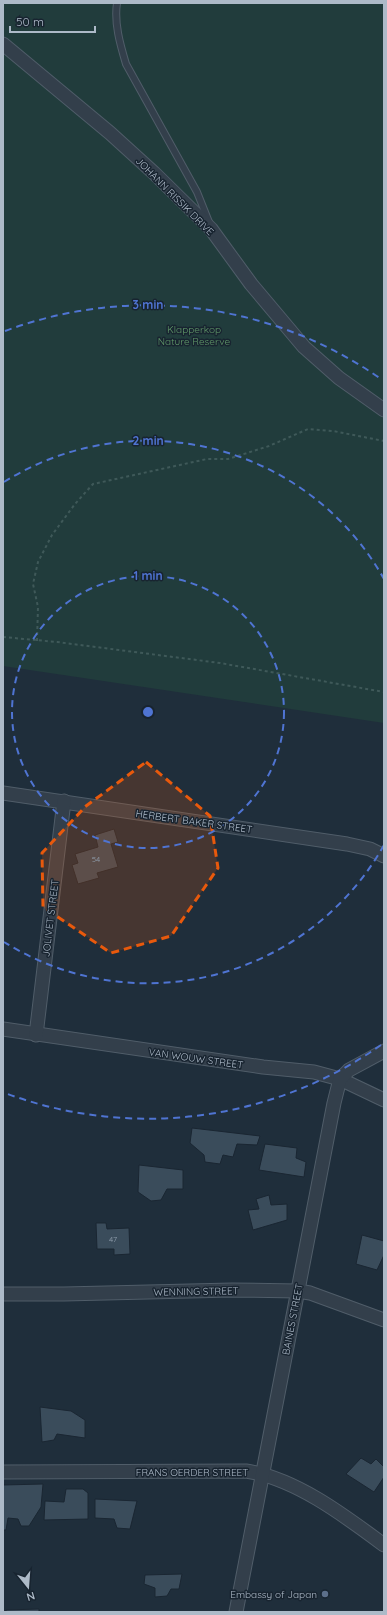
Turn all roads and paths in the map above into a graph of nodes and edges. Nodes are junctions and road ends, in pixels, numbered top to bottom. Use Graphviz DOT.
graph roads {
  1 [pos="117,3"];
  2 [pos="3,44"];
  3 [pos="211,229"];
  4 [pos="384,410"];
  5 [pos="384,441"];
  6 [pos="3,638"];
  7 [pos="37,641"];
  8 [pos="384,692"];
  9 [pos="3,793"];
  10 [pos="64,802"];
  11 [pos="384,856"];
  12 [pos="3,1029"];
  13 [pos="36,1035"];
  14 [pos="384,1051"];
  15 [pos="340,1079"];
  16 [pos="384,1100"];
  17 [pos="298,1291"];
  18 [pos="3,1294"];
  19 [pos="384,1320"];
  20 [pos="3,1472"];
  21 [pos="262,1473"];
  22 [pos="384,1545"];
  23 [pos="236,1612"];
  1 -- 3 [label="lane"];
  2 -- 3 [label="street, JOHANN RISSIK DRIVE"];
  3 -- 4 [label="street, JOHANN RISSIK DRIVE"];
  5 -- 7 [label="path"];
  6 -- 7 [label="path"];
  7 -- 8 [label="path"];
  9 -- 10 [label="street, HERBERT BAKER STREET"];
  10 -- 11 [label="street, HERBERT BAKER STREET"];
  10 -- 13 [label="street, JOLIVET STREET"];
  12 -- 13 [label="street, VAN WOUW STREET"];
  13 -- 15 [label="street, VAN WOUW STREET"];
  14 -- 15 [label="street"];
  15 -- 16 [label="street, VAN WOUW STREET"];
  15 -- 17 [label="street, BAINES STREET"];
  17 -- 18 [label="street, WENNING STREET"];
  17 -- 19 [label="street, WENNING STREET"];
  17 -- 21 [label="street, BAINES STREET"];
  20 -- 21 [label="street, FRANS OERDER STREET"];
  21 -- 22 [label="street, FRANS OERDER STREET"];
  21 -- 23 [label="street, BAINES STREET"];
}
